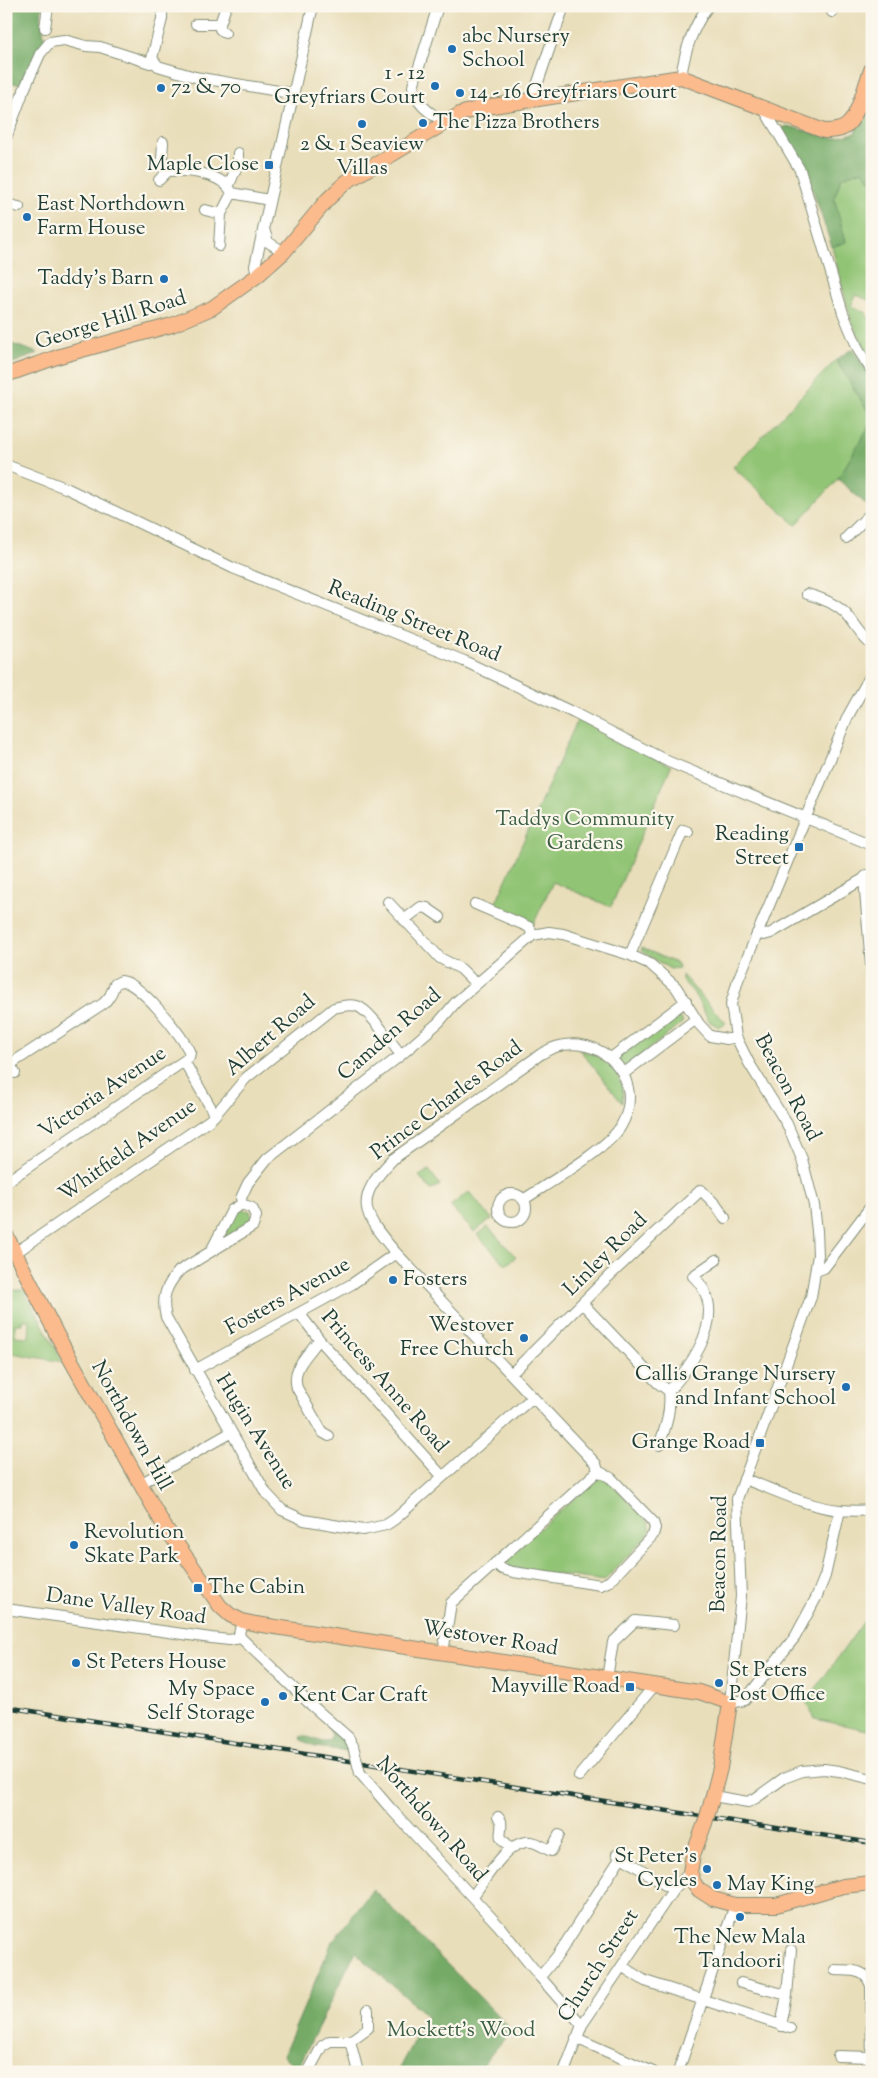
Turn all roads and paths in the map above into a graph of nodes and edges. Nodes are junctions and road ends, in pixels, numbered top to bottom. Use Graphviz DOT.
graph roads {
  1 [pos="48,6"];
  2 [pos="162,6"];
  3 [pos="226,6"];
  4 [pos="313,6"];
  5 [pos="438,6"];
  6 [pos="564,6"];
  7 [pos="708,6"];
  8 [pos="196,24"];
  9 [pos="44,28"];
  10 [pos="103,36"];
  11 [pos="100,47"];
  12 [pos="153,62"];
  13 [pos="872,68"];
  14 [pos="681,77"];
  15 [pos="294,95"];
  16 [pos="536,100"];
  17 [pos="765,111"];
  18 [pos="444,122"];
  19 [pos="6,138"];
  20 [pos="163,142"];
  21 [pos="238,153"];
  22 [pos="168,171"];
  23 [pos="159,180"];
  24 [pos="228,187"];
  25 [pos="269,200"];
  26 [pos="6,204"];
  27 [pos="20,207"];
  28 [pos="205,210"];
  29 [pos="222,214"];
  30 [pos="264,228"];
  31 [pos="219,246"];
  32 [pos="284,252"];
  33 [pos="257,276"];
  34 [pos="872,371"];
  35 [pos="6,375"];
  36 [pos="6,465"];
  37 [pos="872,520"];
  38 [pos="846,538"];
  39 [pos="807,594"];
  40 [pos="872,645"];
  41 [pos="872,673"];
  42 [pos="806,819"];
  43 [pos="688,832"];
  44 [pos="872,845"];
  45 [pos="869,874"];
  46 [pos="388,902"];
  47 [pos="475,904"];
  48 [pos="440,918"];
  49 [pos="404,920"];
  50 [pos="757,933"];
  51 [pos="533,935"];
  52 [pos="870,943"];
  53 [pos="630,955"];
  54 [pos="872,978"];
  55 [pos="476,984"];
  56 [pos="686,1001"];
  57 [pos="696,1019"];
  58 [pos="736,1037"];
  59 [pos="401,1055"];
  60 [pos="184,1061"];
  61 [pos="617,1066"];
  62 [pos="10,1068"];
  63 [pos="214,1116"];
  64 [pos="6,1182"];
  65 [pos="523,1200"];
  66 [pos="242,1204"];
  67 [pos="872,1205"];
  68 [pos="725,1218"];
  69 [pos="6,1235"];
  70 [pos="211,1251"];
  71 [pos="15,1253"];
  72 [pos="396,1253"];
  73 [pos="716,1260"];
  74 [pos="816,1270"];
  75 [pos="583,1304"];
  76 [pos="299,1313"];
  77 [pos="320,1339"];
  78 [pos="195,1370"];
  79 [pos="511,1374"];
  80 [pos="670,1391"];
  81 [pos="533,1397"];
  82 [pos="230,1433"];
  83 [pos="329,1436"];
  84 [pos="659,1445"];
  85 [pos="598,1471"];
  86 [pos="442,1476"];
  87 [pos="744,1479"];
  88 [pos="140,1484"];
  89 [pos="840,1510"];
  90 [pos="872,1510"];
  91 [pos="495,1563"];
  92 [pos="6,1609"];
  93 [pos="242,1621"];
  94 [pos="674,1625"];
  95 [pos="240,1638"];
  96 [pos="443,1653"];
  97 [pos="607,1678"];
  98 [pos="654,1686"];
  99 [pos="730,1703"];
  100 [pos="579,1776"];
  101 [pos="872,1778"];
  102 [pos="712,1800"];
  103 [pos="498,1817"];
  104 [pos="705,1823"];
  105 [pos="559,1835"];
  106 [pos="512,1848"];
  107 [pos="692,1878"];
  108 [pos="872,1883"];
  109 [pos="674,1889"];
  110 [pos="473,1896"];
  111 [pos="735,1905"];
  112 [pos="791,1950"];
  113 [pos="622,1967"];
  114 [pos="835,1970"];
  115 [pos="540,1977"];
  116 [pos="741,1983"];
  117 [pos="787,1994"];
  118 [pos="702,2000"];
  119 [pos="368,2010"];
  120 [pos="582,2025"];
  121 [pos="576,2038"];
  122 [pos="350,2041"];
  123 [pos="838,2057"];
  124 [pos="872,2057"];
  125 [pos="872,2065"];
  126 [pos="357,2068"];
  127 [pos="308,2072"];
  128 [pos="564,2072"];
  129 [pos="652,2072"];
  130 [pos="678,2072"];
  1 -- 9 [label="street"];
  2 -- 12 [label="street"];
  3 -- 8 [label="street"];
  4 -- 15 [label="street"];
  5 -- 18 [label="street"];
  6 -- 16 [label="street"];
  7 -- 14 [label="street"];
  10 -- 11 [label="street"];
  11 -- 12 [label="street"];
  11 -- 19 [label="street"];
  12 -- 15 [label="street"];
  13 -- 17 [label="main road"];
  14 -- 16 [label="main road, George Hill Road"];
  14 -- 17 [label="main road"];
  15 -- 25 [label="street"];
  16 -- 18 [label="main road, George Hill Road"];
  17 -- 34 [label="street"];
  18 -- 32 [label="main road, George Hill Road"];
  20 -- 22 [label="street"];
  21 -- 24 [label="street"];
  22 -- 23 [label="street"];
  22 -- 24 [label="street"];
  24 -- 25 [label="street"];
  24 -- 29 [label="street"];
  25 -- 30 [label="street"];
  26 -- 27 [label="street"];
  28 -- 29 [label="street"];
  29 -- 31 [label="street"];
  30 -- 32 [label="street"];
  30 -- 33 [label="street"];
  32 -- 33 [label="main road, George Hill Road"];
  33 -- 35 [label="main road, George Hill Road"];
  36 -- 42 [label="street, Reading Street Road"];
  37 -- 38 [label="street"];
  39 -- 40 [label="street"];
  41 -- 42 [label="street, Beacon Road"];
  42 -- 44 [label="street"];
  42 -- 50 [label="street, Beacon Road"];
  43 -- 53 [label="street"];
  45 -- 50 [label="street"];
  45 -- 52 [label="street"];
  46 -- 49 [label="street"];
  47 -- 51 [label="street"];
  48 -- 49 [label="street"];
  49 -- 55 [label="street"];
  50 -- 58 [label="street, Beacon Road"];
  51 -- 53 [label="street"];
  51 -- 55 [label="street, Camden Road"];
  52 -- 54 [label="street"];
  53 -- 56 [label="street"];
  55 -- 59 [label="street, Camden Road"];
  56 -- 57 [label="street"];
  56 -- 61 [label="street"];
  57 -- 58 [label="street"];
  57 -- 61 [label="street"];
  58 -- 74 [label="street, Beacon Road"];
  59 -- 63 [label="street, Albert Road"];
  59 -- 66 [label="street, Camden Road"];
  60 -- 62 [label="street, Victoria Avenue"];
  60 -- 63 [label="street, Whitfield Avenue"];
  60 -- 64 [label="street, Victoria Avenue"];
  61 -- 65 [label="street"];
  61 -- 72 [label="street, Prince Charles Road"];
  63 -- 71 [label="street, Whitfield Avenue"];
  66 -- 70 [label="street"];
  66 -- 70 [label="street, Hugin Avenue"];
  67 -- 74 [label="street"];
  68 -- 75 [label="street, Linley Road"];
  69 -- 71 [label="main road, Northdown Hill"];
  70 -- 78 [label="street, Hugin Avenue"];
  71 -- 88 [label="main road, Northdown Hill"];
  72 -- 76 [label="street, Fosters Avenue"];
  72 -- 79 [label="street, Prince Charles Road"];
  73 -- 80 [label="street"];
  74 -- 87 [label="street, Beacon Road"];
  75 -- 79 [label="street, Linley Road"];
  75 -- 80 [label="street"];
  76 -- 77 [label="street, Princess Anne Road"];
  76 -- 78 [label="street, Fosters Avenue"];
  77 -- 83 [label="street"];
  77 -- 86 [label="street, Princess Anne Road"];
  78 -- 82 [label="street, Hugin Avenue"];
  79 -- 81 [label="street, Prince Charles Road"];
  80 -- 84 [label="street"];
  81 -- 85 [label="street, Prince Charles Road"];
  81 -- 86 [label="street, Hugin Avenue"];
  82 -- 86 [label="street, Hugin Avenue"];
  82 -- 88 [label="street"];
  85 -- 91 [label="street"];
  85 -- 91 [label="street, Prince Charles Road"];
  87 -- 89 [label="street"];
  87 -- 99 [label="street, Beacon Road"];
  88 -- 93 [label="main road, Northdown Hill"];
  89 -- 90 [label="street"];
  89 -- 99 [label="street"];
  91 -- 96 [label="street"];
  92 -- 95 [label="street, Dane Valley Road"];
  93 -- 95 [label="street"];
  93 -- 96 [label="main road, Westover Road"];
  94 -- 97 [label="street"];
  95 -- 110 [label="street, Northdown Road, bridge"];
  96 -- 97 [label="main road, Westover Road"];
  97 -- 98 [label="main road, Westover Road"];
  98 -- 99 [label="main road, Westover Road"];
  98 -- 100 [label="street"];
  99 -- 102 [label="main road, Beacon Road"];
  101 -- 102 [label="street"];
  102 -- 104 [label="main road, Beacon Road, bridge"];
  103 -- 106 [label="street"];
  104 -- 107 [label="main road, Church Street"];
  105 -- 106 [label="street"];
  106 -- 110 [label="street"];
  107 -- 109 [label="street, Church Street"];
  107 -- 111 [label="main road"];
  108 -- 111 [label="main road"];
  109 -- 113 [label="street, Church Street"];
  109 -- 115 [label="street"];
  110 -- 115 [label="street, Northdown Road"];
  111 -- 118 [label="street"];
  112 -- 117 [label="street"];
  113 -- 118 [label="street"];
  113 -- 120 [label="street, Church Street"];
  114 -- 124 [label="street"];
  115 -- 120 [label="street, Northdown Road"];
  116 -- 117 [label="street"];
  117 -- 118 [label="street"];
  118 -- 130 [label="street"];
  119 -- 122 [label="street"];
  120 -- 121 [label="street, Church Street"];
  121 -- 128 [label="street, Church Street"];
  121 -- 129 [label="street"];
  122 -- 126 [label="street"];
  122 -- 127 [label="street"];
  123 -- 124 [label="street"];
  124 -- 125 [label="street"];
}
